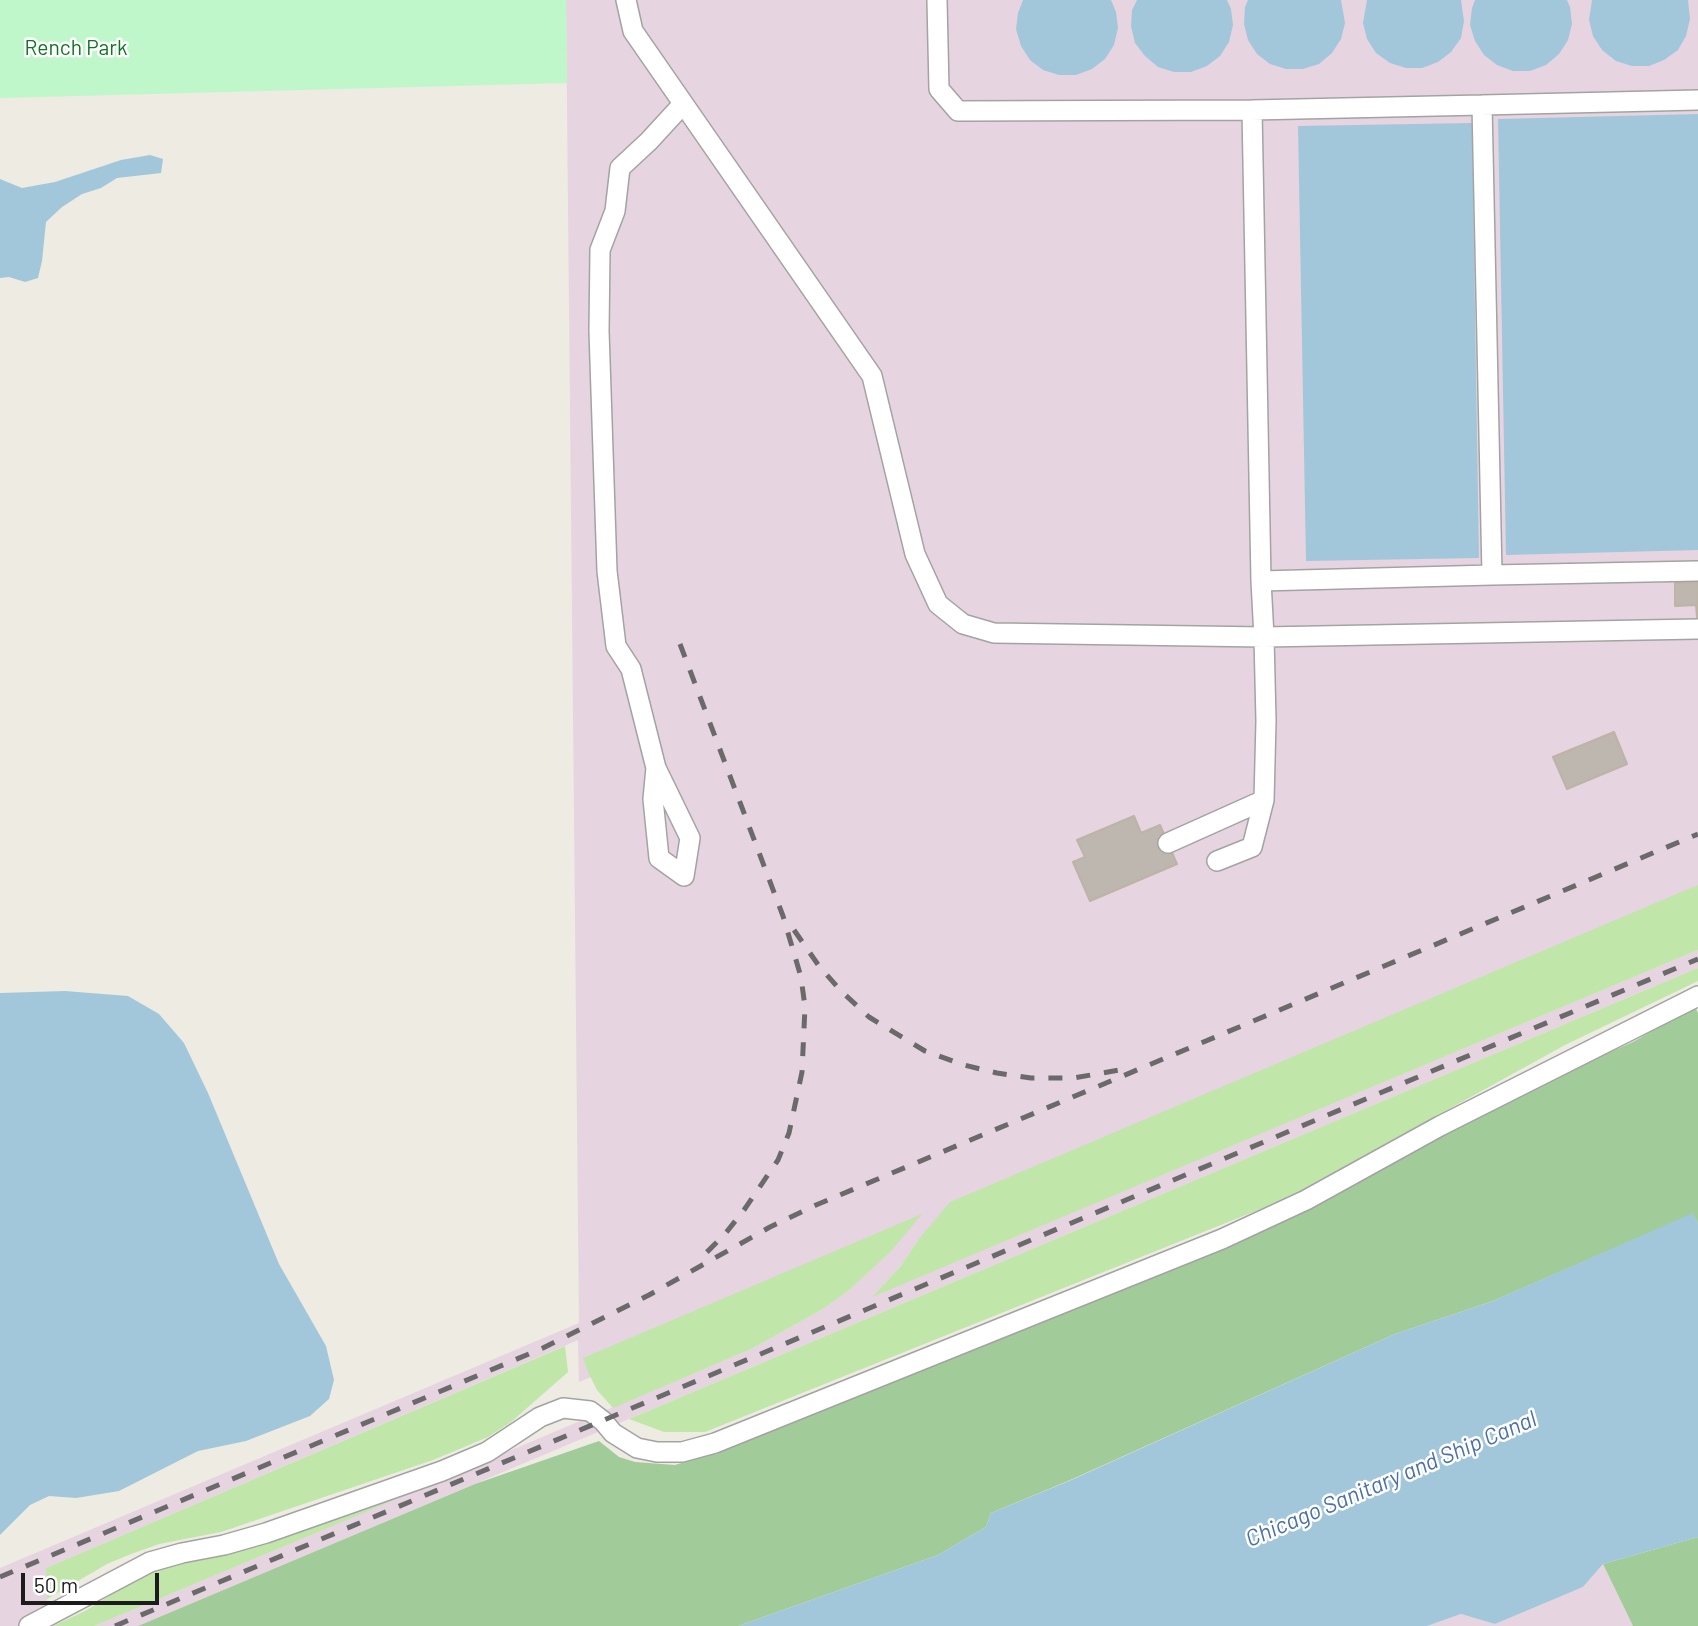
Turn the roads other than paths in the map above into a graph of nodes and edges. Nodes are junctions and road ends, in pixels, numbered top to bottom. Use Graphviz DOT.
graph roads {
  1 [pos="626,0"];
  2 [pos="937,0"];
  3 [pos="1698,100"];
  4 [pos="683,104"];
  5 [pos="1482,105"];
  6 [pos="1252,110"];
  7 [pos="1698,571"];
  8 [pos="1492,575"];
  9 [pos="1261,581"];
  10 [pos="1698,629"];
  11 [pos="1264,637"];
  12 [pos="656,768"];
  13 [pos="1264,800"];
  14 [pos="1168,843"];
  15 [pos="1217,861"];
  16 [pos="1698,996"];
  17 [pos="29,1626"];
  1 -- 4 [label="lane"];
  2 -- 6 [label="lane"];
  3 -- 5 [label="lane"];
  4 -- 11 [label="lane"];
  4 -- 12 [label="lane"];
  5 -- 6 [label="lane"];
  5 -- 8 [label="lane"];
  6 -- 9 [label="lane"];
  7 -- 8 [label="lane"];
  8 -- 9 [label="lane"];
  9 -- 11 [label="lane"];
  10 -- 11 [label="lane"];
  11 -- 13 [label="lane"];
  13 -- 14 [label="lane"];
  13 -- 15 [label="lane"];
  16 -- 17 [label="lane"];
}
